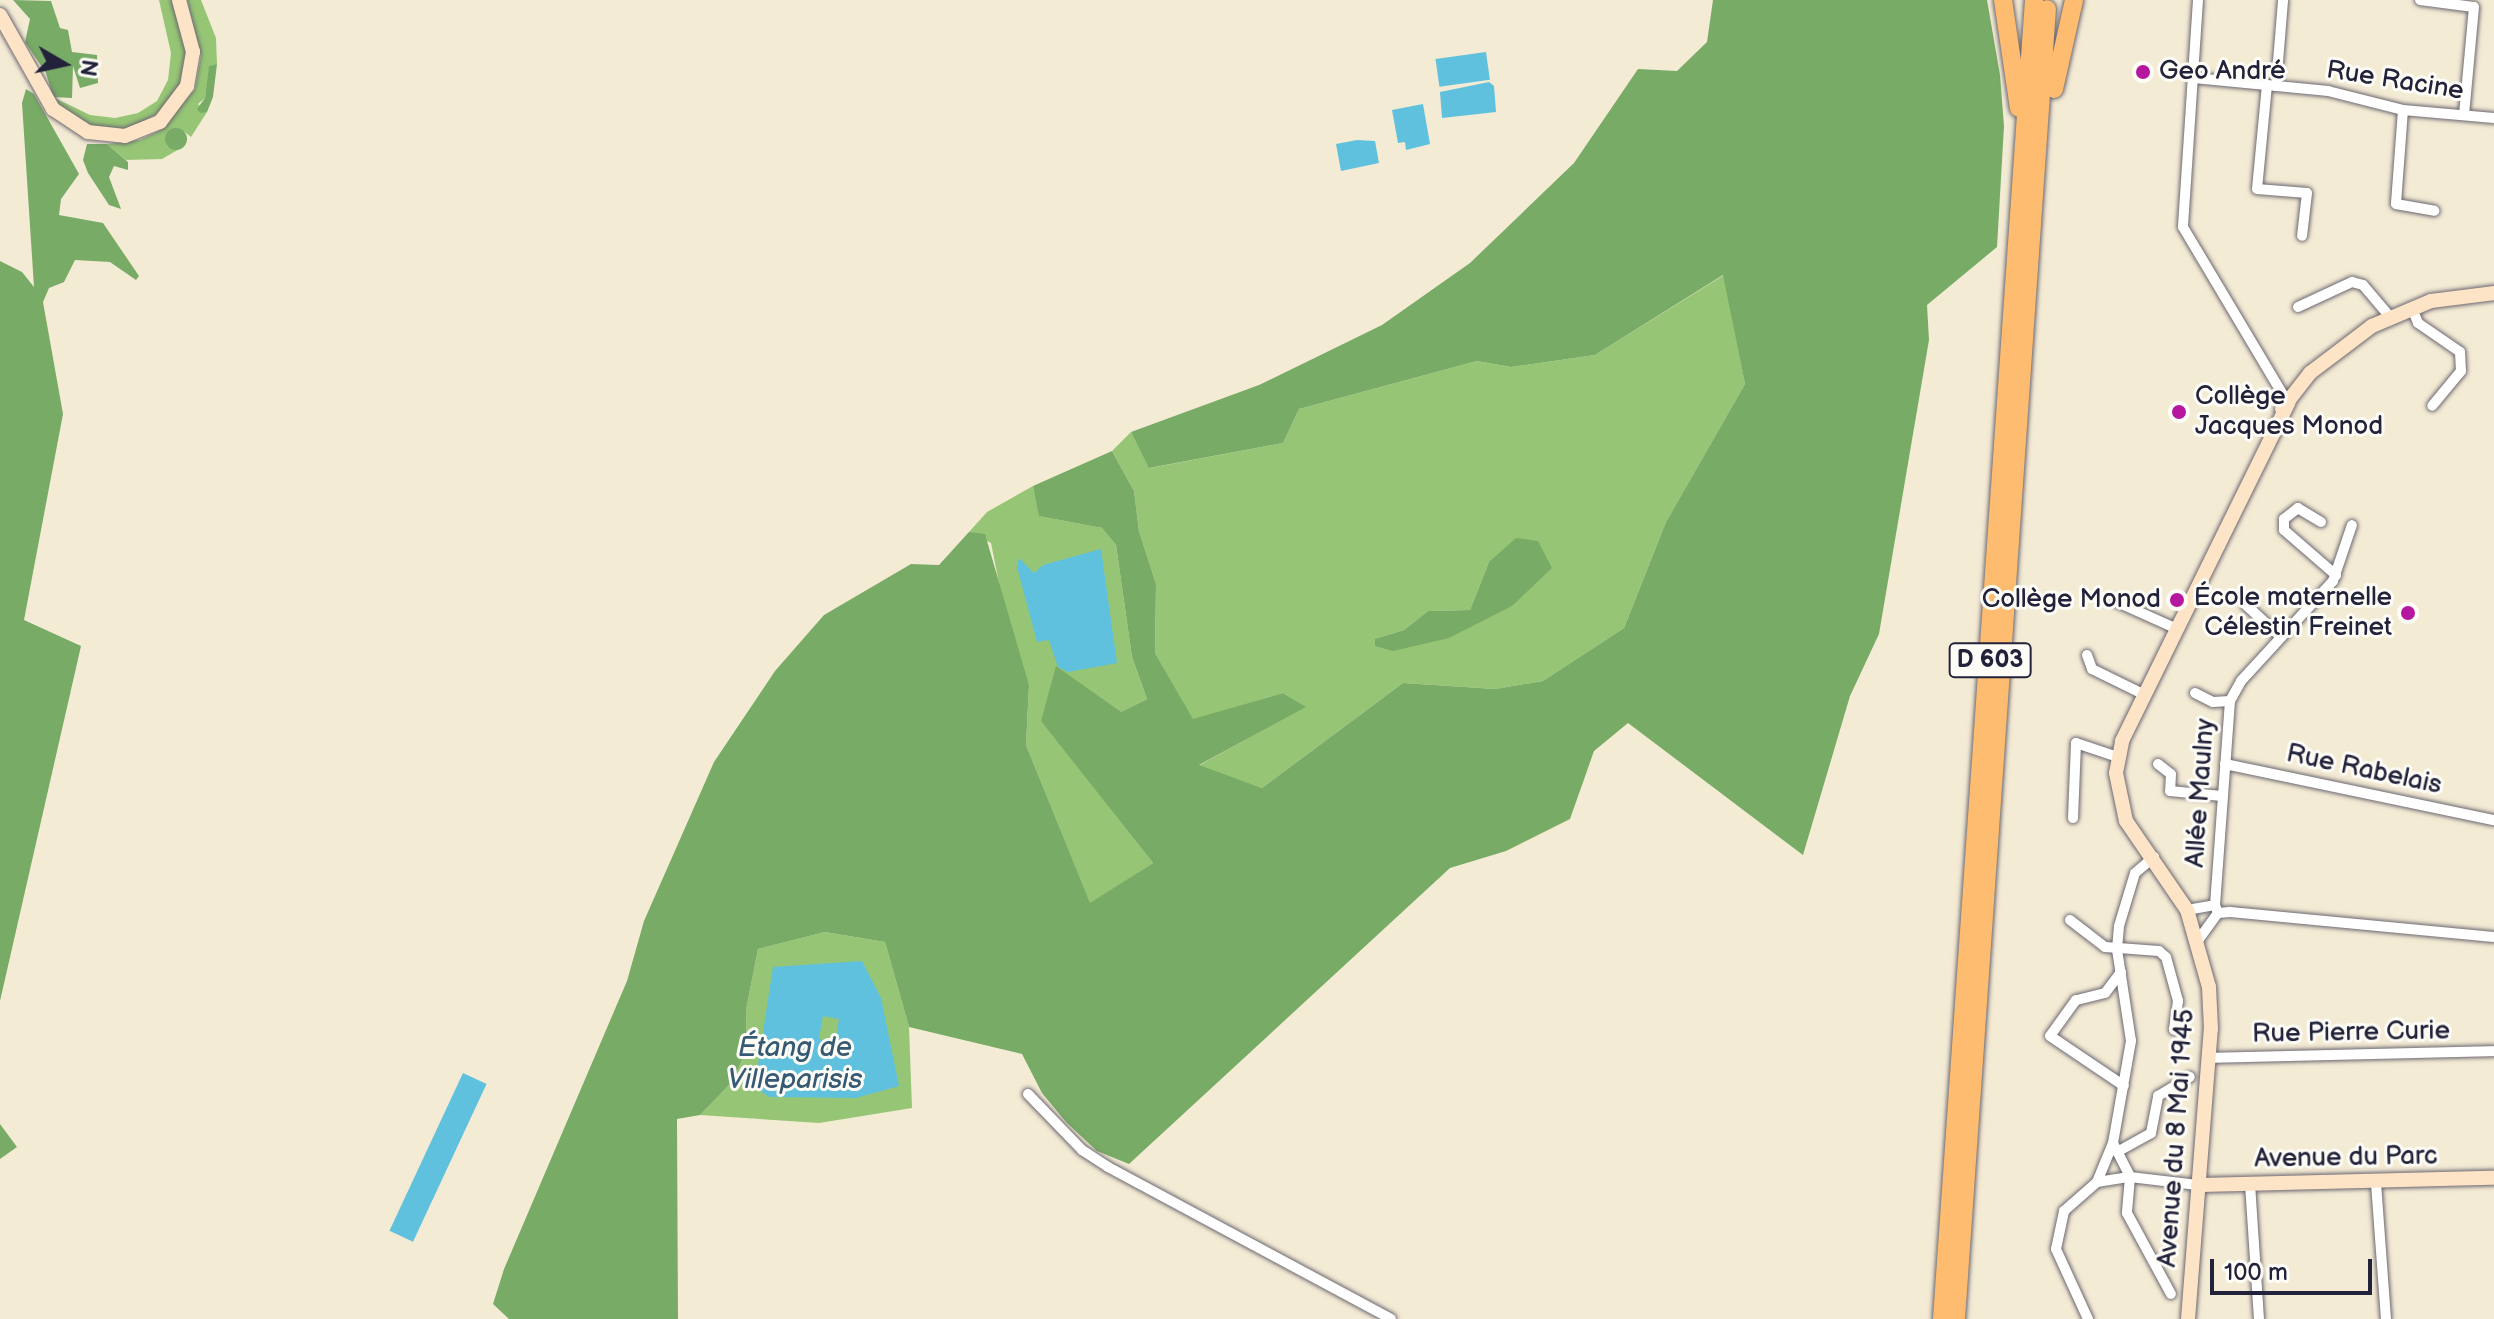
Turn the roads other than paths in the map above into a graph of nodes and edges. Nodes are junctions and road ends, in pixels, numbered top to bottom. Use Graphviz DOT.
graph roads {
  1 [pos="179,0"];
  2 [pos="2003,0"];
  3 [pos="2034,0"];
  4 [pos="2047,0"];
  5 [pos="2074,0"];
  6 [pos="2198,0"];
  7 [pos="2283,0"];
  8 [pos="2420,0"];
  9 [pos="0,15"];
  10 [pos="2194,78"];
  11 [pos="2271,85"];
  12 [pos="2403,110"];
  13 [pos="2464,115"];
  14 [pos="2494,118"];
  15 [pos="2031,185"];
  16 [pos="2434,211"];
  17 [pos="2302,236"];
  18 [pos="2494,293"];
  19 [pos="2298,307"];
  20 [pos="2412,308"];
  21 [pos="2390,317"];
  22 [pos="2288,403"];
  23 [pos="2432,406"];
  24 [pos="2321,522"];
  25 [pos="2352,525"];
  26 [pos="2336,575"];
  27 [pos="2117,602"];
  28 [pos="2246,605"];
  29 [pos="2177,629"];
  30 [pos="2281,637"];
  31 [pos="2087,655"];
  32 [pos="2195,693"];
  33 [pos="2145,695"];
  34 [pos="2230,701"];
  35 [pos="2118,757"];
  36 [pos="2158,764"];
  37 [pos="2225,764"];
  38 [pos="2222,796"];
  39 [pos="2073,818"];
  40 [pos="2494,820"];
  41 [pos="2154,857"];
  42 [pos="2217,909"];
  43 [pos="2187,910"];
  44 [pos="2070,920"];
  45 [pos="2494,937"];
  46 [pos="2199,939"];
  47 [pos="2117,945"];
  48 [pos="2121,972"];
  49 [pos="2174,1030"];
  50 [pos="2494,1051"];
  51 [pos="2209,1058"];
  52 [pos="2190,1077"];
  53 [pos="2124,1086"];
  54 [pos="1028,1094"];
  55 [pos="2115,1147"];
  56 [pos="2130,1177"];
  57 [pos="2494,1178"];
  58 [pos="2097,1182"];
  59 [pos="2376,1183"];
  60 [pos="2250,1184"];
  61 [pos="2198,1185"];
  62 [pos="2171,1294"];
  63 [pos="1391,1319"];
  64 [pos="1942,1319"];
  65 [pos="1956,1319"];
  66 [pos="2088,1319"];
  67 [pos="2188,1319"];
  68 [pos="2259,1319"];
  69 [pos="2386,1319"];
  1 -- 9 [label="street"];
  2 -- 15 [label="highway"];
  3 -- 15 [label="highway, D 603"];
  4 -- 15 [label="highway, D 603"];
  5 -- 15 [label="highway"];
  6 -- 10 [label="street"];
  7 -- 11 [label="street"];
  8 -- 13 [label="street"];
  10 -- 11 [label="street, Rue Racine"];
  10 -- 22 [label="street"];
  11 -- 12 [label="street, Rue Racine"];
  11 -- 17 [label="street"];
  12 -- 13 [label="street, Rue Racine"];
  12 -- 16 [label="street"];
  13 -- 14 [label="street, Rue Racine"];
  15 -- 64 [label="highway, D 603"];
  15 -- 65 [label="highway, D 603"];
  18 -- 20 [label="street, Avenue du 8 Mai 1945"];
  19 -- 21 [label="street"];
  20 -- 21 [label="street, Avenue du 8 Mai 1945"];
  20 -- 23 [label="street"];
  21 -- 22 [label="street, Avenue du 8 Mai 1945"];
  22 -- 29 [label="street, Avenue du 8 Mai 1945"];
  24 -- 26 [label="street"];
  25 -- 26 [label="street, Allée Maulny"];
  26 -- 30 [label="street, Allée Maulny"];
  27 -- 29 [label="street"];
  28 -- 30 [label="street"];
  29 -- 33 [label="street, Avenue du 8 Mai 1945"];
  30 -- 34 [label="street, Allée Maulny"];
  31 -- 33 [label="street"];
  32 -- 34 [label="street"];
  33 -- 35 [label="street, Avenue du 8 Mai 1945"];
  34 -- 37 [label="street, Allée Maulny"];
  35 -- 39 [label="street"];
  35 -- 41 [label="street, Avenue du 8 Mai 1945"];
  36 -- 38 [label="street"];
  37 -- 38 [label="street, Allée Maulny"];
  37 -- 40 [label="street, Rue Rabelais"];
  38 -- 42 [label="street, Allée Maulny"];
  41 -- 43 [label="street, Avenue du 8 Mai 1945"];
  41 -- 47 [label="street"];
  42 -- 43 [label="street"];
  42 -- 45 [label="street"];
  42 -- 46 [label="street"];
  43 -- 46 [label="street, Avenue du 8 Mai 1945"];
  44 -- 47 [label="street"];
  46 -- 51 [label="street, Avenue du 8 Mai 1945"];
  47 -- 48 [label="street"];
  47 -- 49 [label="street"];
  48 -- 53 [label="street"];
  48 -- 53 [label="street"];
  50 -- 51 [label="street, Rue Pierre Curie"];
  51 -- 61 [label="street, Avenue du 8 Mai 1945"];
  52 -- 55 [label="street"];
  53 -- 55 [label="street"];
  54 -- 63 [label="street"];
  55 -- 56 [label="street"];
  55 -- 58 [label="street"];
  56 -- 58 [label="street"];
  56 -- 61 [label="street"];
  56 -- 62 [label="street"];
  57 -- 59 [label="street, Avenue du Parc"];
  58 -- 66 [label="street"];
  59 -- 60 [label="street, Avenue du Parc"];
  59 -- 69 [label="street"];
  60 -- 61 [label="street, Avenue du Parc"];
  60 -- 68 [label="street"];
  61 -- 67 [label="street, Avenue du 8 Mai 1945"];
}
